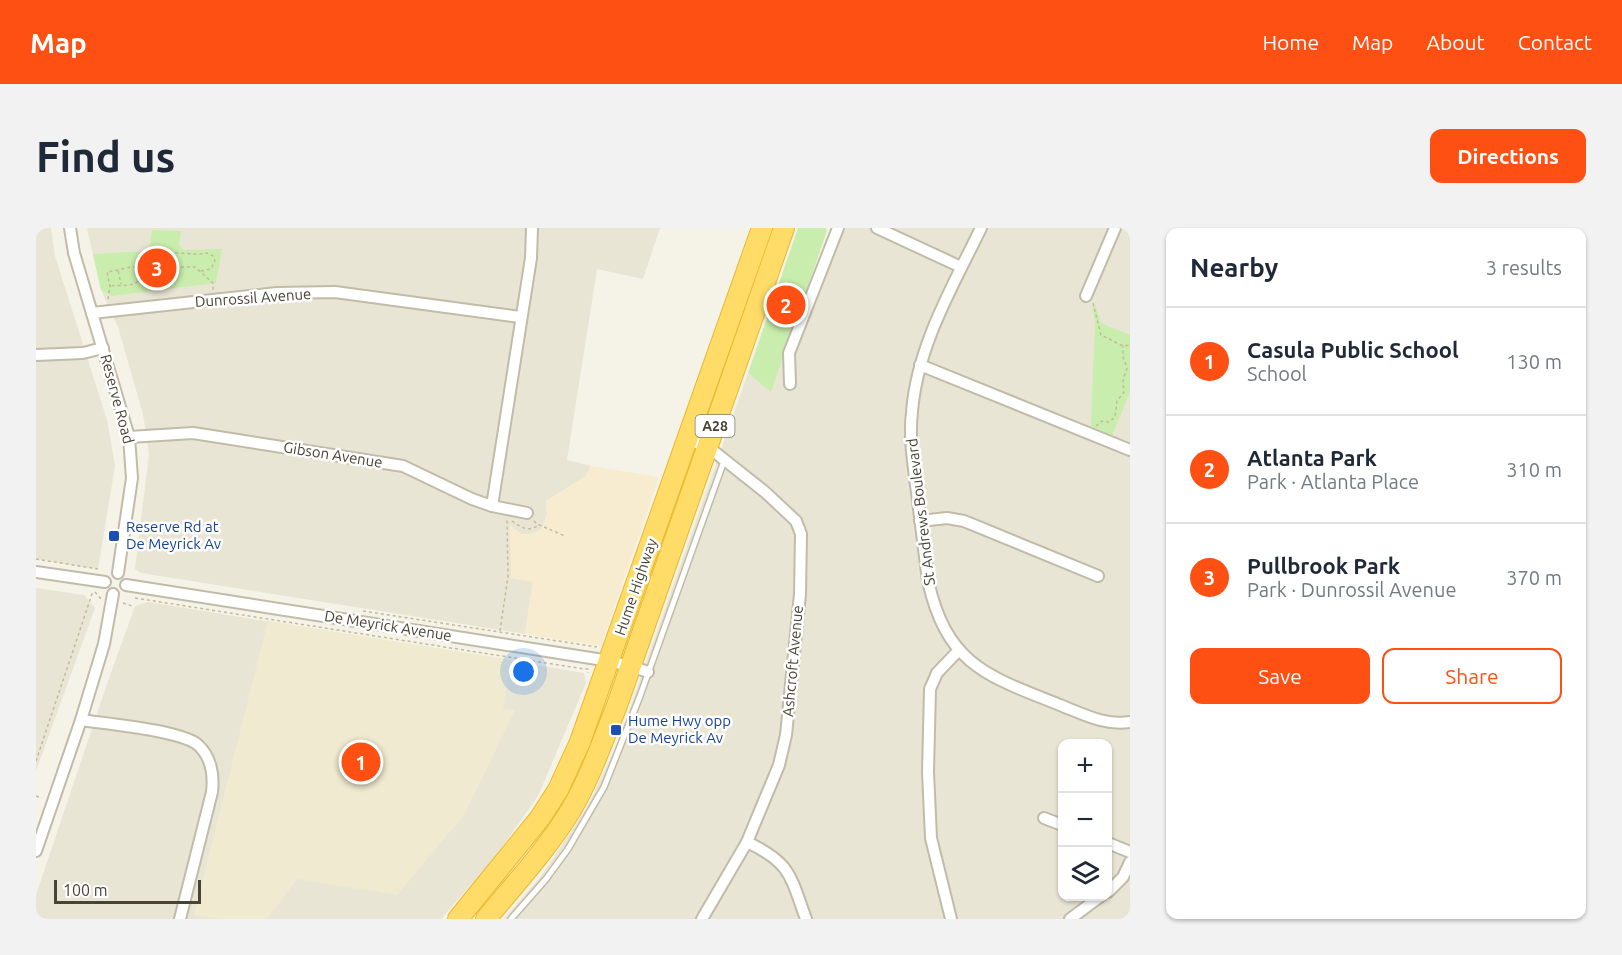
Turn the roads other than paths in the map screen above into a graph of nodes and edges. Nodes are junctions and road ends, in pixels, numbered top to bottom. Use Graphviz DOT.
graph roads {
  1 [pos="70,228"];
  2 [pos="532,228"];
  3 [pos="762,228"];
  4 [pos="784,228"];
  5 [pos="838,228"];
  6 [pos="877,228"];
  7 [pos="981,228"];
  8 [pos="1115,228"];
  9 [pos="961,267"];
  10 [pos="1087,293"];
  11 [pos="92,314"];
  12 [pos="520,316"];
  13 [pos="103,348"];
  14 [pos="36,355"];
  15 [pos="920,365"];
  16 [pos="790,384"];
  17 [pos="129,438"];
  18 [pos="687,440"];
  19 [pos="707,446"];
  20 [pos="1130,450"];
  21 [pos="724,461"];
  22 [pos="492,506"];
  23 [pos="527,513"];
  24 [pos="920,521"];
  25 [pos="36,572"];
  26 [pos="118,573"];
  27 [pos="1098,576"];
  28 [pos="105,582"];
  29 [pos="126,585"];
  30 [pos="113,594"];
  31 [pos="959,650"];
  32 [pos="606,654"];
  33 [pos="639,669"];
  34 [pos="81,720"];
  35 [pos="1130,722"];
  36 [pos="1044,818"];
  37 [pos="1058,823"];
  38 [pos="39,833"];
  39 [pos="747,842"];
  40 [pos="1112,845"];
  41 [pos="36,851"];
  42 [pos="1130,852"];
  43 [pos="1130,862"];
  44 [pos="1112,887"];
  45 [pos="1095,901"];
  46 [pos="180,919"];
  47 [pos="458,919"];
  48 [pos="486,919"];
  49 [pos="512,919"];
  50 [pos="702,919"];
  51 [pos="806,919"];
  52 [pos="951,919"];
  53 [pos="1070,919"];
  1 -- 11 [label="street, Reserve Road"];
  2 -- 12 [label="street"];
  3 -- 18 [label="highway, Hume Highway / A28"];
  4 -- 19 [label="highway, Hume Highway / A28"];
  5 -- 16 [label="street"];
  6 -- 9 [label="street"];
  7 -- 9 [label="street, St Andrews Boulevard"];
  8 -- 10 [label="street"];
  9 -- 15 [label="street, St Andrews Boulevard"];
  11 -- 12 [label="street, Dunrossil Avenue"];
  11 -- 13 [label="street, Reserve Road"];
  12 -- 22 [label="street"];
  13 -- 14 [label="street"];
  13 -- 17 [label="street, Reserve Road"];
  15 -- 20 [label="street"];
  15 -- 24 [label="street, St Andrews Boulevard"];
  17 -- 22 [label="street, Gibson Avenue"];
  17 -- 26 [label="street, Reserve Road"];
  18 -- 19 [label="street, Ashcroft Avenue"];
  18 -- 32 [label="highway, Hume Highway / A28"];
  19 -- 21 [label="street, Ashcroft Avenue"];
  19 -- 33 [label="highway, Hume Highway / A28"];
  21 -- 33 [label="lane"];
  21 -- 39 [label="street, Ashcroft Avenue"];
  22 -- 23 [label="street, Gibson Avenue"];
  24 -- 27 [label="street"];
  24 -- 31 [label="street, St Andrews Boulevard"];
  25 -- 28 [label="street"];
  26 -- 28 [label="street"];
  26 -- 29 [label="street"];
  28 -- 30 [label="street"];
  29 -- 30 [label="street"];
  29 -- 32 [label="street, De Meyrick Avenue"];
  30 -- 34 [label="street"];
  31 -- 35 [label="street, St Andrews Boulevard"];
  31 -- 52 [label="street"];
  32 -- 33 [label="street, De Meyrick Avenue"];
  32 -- 47 [label="highway, Hume Highway / A28"];
  33 -- 48 [label="highway, Hume Highway / A28"];
  33 -- 49 [label="lane"];
  34 -- 38 [label="street"];
  34 -- 46 [label="street"];
  36 -- 37 [label="street"];
  38 -- 41 [label="street"];
  39 -- 50 [label="street, Ashcroft Avenue"];
  39 -- 51 [label="street"];
  40 -- 42 [label="street"];
  43 -- 44 [label="street"];
  45 -- 53 [label="street"];
}
